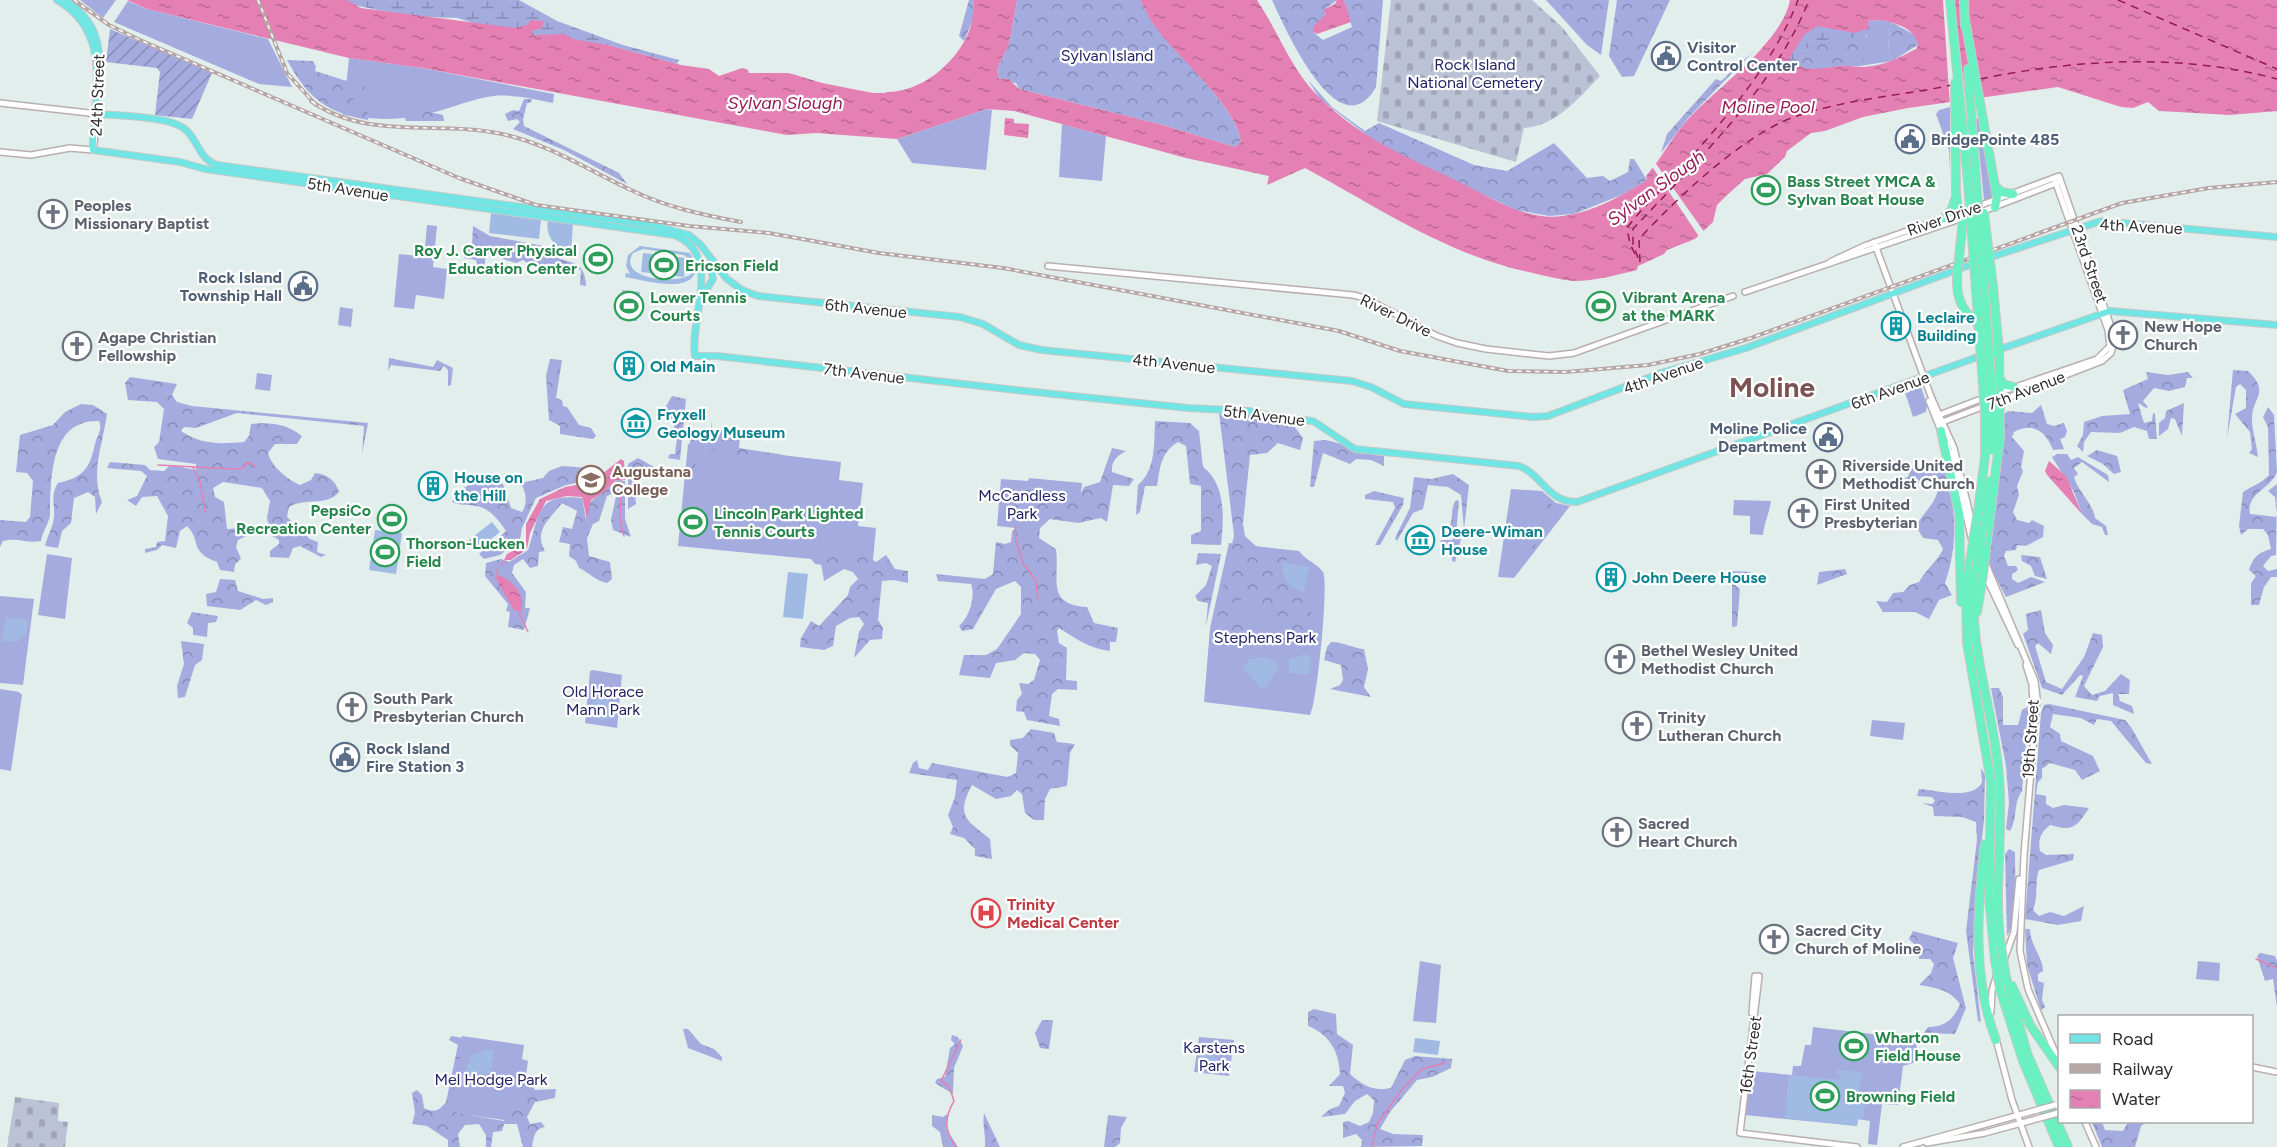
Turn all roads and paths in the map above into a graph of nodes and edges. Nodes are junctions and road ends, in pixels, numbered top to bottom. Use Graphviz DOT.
graph roads {
  1 [pos="57,0"];
  2 [pos="65,0"];
  3 [pos="1950,0"];
  4 [pos="1964,0"];
  5 [pos="91,29"];
  6 [pos="0,103"];
  7 [pos="1967,113"];
  8 [pos="97,114"];
  9 [pos="93,150"];
  10 [pos="0,152"];
  11 [pos="1971,159"];
  12 [pos="1972,180"];
  13 [pos="2057,180"];
  14 [pos="1994,185"];
  15 [pos="1956,193"];
  16 [pos="2017,196"];
  17 [pos="2062,202"];
  18 [pos="1996,203"];
  19 [pos="1961,215"];
  20 [pos="1944,218"];
  21 [pos="2075,228"];
  22 [pos="2277,237"];
  23 [pos="1875,245"];
  24 [pos="706,252"];
  25 [pos="727,265"];
  26 [pos="1048,266"];
  27 [pos="716,267"];
  28 [pos="1745,292"];
  29 [pos="704,293"];
  30 [pos="1894,293"];
  31 [pos="1733,296"];
  32 [pos="2104,312"];
  33 [pos="2138,312"];
  34 [pos="2277,325"];
  35 [pos="2115,338"];
  36 [pos="1037,349"];
  37 [pos="1997,350"];
  38 [pos="2109,352"];
  39 [pos="1984,355"];
  40 [pos="695,356"];
  41 [pos="1997,367"];
  42 [pos="2000,376"];
  43 [pos="1923,378"];
  44 [pos="2014,387"];
  45 [pos="1034,392"];
  46 [pos="2000,396"];
  47 [pos="1987,397"];
  48 [pos="1935,405"];
  49 [pos="1963,406"];
  50 [pos="1989,411"];
  51 [pos="1937,415"];
  52 [pos="1941,426"];
  53 [pos="1522,467"];
  54 [pos="1970,641"];
  55 [pos="1991,814"];
  56 [pos="2007,974"];
  57 [pos="1757,976"];
  58 [pos="1996,1040"];
  59 [pos="2058,1059"];
  60 [pos="2058,1065"];
  61 [pos="2253,1067"];
  62 [pos="2277,1072"];
  63 [pos="2012,1100"];
  64 [pos="2057,1104"];
  65 [pos="2058,1113"];
  66 [pos="2018,1115"];
  67 [pos="2003,1119"];
  68 [pos="1741,1121"];
  69 [pos="2085,1123"];
  70 [pos="2021,1124"];
  71 [pos="2007,1128"];
  72 [pos="1757,1136"];
  73 [pos="2025,1136"];
  74 [pos="1857,1147"];
  75 [pos="1903,1147"];
  76 [pos="1910,1147"];
  77 [pos="2029,1147"];
  78 [pos="2059,1147"];
  79 [pos="2068,1147"];
  80 [pos="2096,1147"];
  1 -- 5 [label="main road"];
  2 -- 5 [label="main road"];
  3 -- 7 [label="highway"];
  4 -- 7 [label="highway"];
  5 -- 8 [label="main road, 24th Street"];
  6 -- 8 [label="main road"];
  7 -- 11 [label="highway"];
  7 -- 14 [label="highway"];
  7 -- 15 [label="highway"];
  8 -- 9 [label="main road, 24th Street"];
  8 -- 24 [label="main road, 5th Avenue"];
  9 -- 10 [label="main road, 5th Avenue"];
  9 -- 40 [label="main road, 5th Avenue"];
  11 -- 12 [label="highway"];
  11 -- 12 [label="highway"];
  12 -- 37 [label="highway, bridge"];
  12 -- 37 [label="highway, bridge"];
  12 -- 50 [label="highway, bridge"];
  13 -- 16 [label="main road, River Drive"];
  13 -- 17 [label="main road, 23rd Street"];
  13 -- 21 [label="main road, 23rd Street"];
  14 -- 16 [label="highway"];
  14 -- 18 [label="highway"];
  15 -- 19 [label="highway"];
  15 -- 20 [label="highway"];
  16 -- 17 [label="main road"];
  16 -- 18 [label="main road, River Drive"];
  17 -- 21 [label="main road, 23rd Street"];
  18 -- 19 [label="main road, River Drive"];
  19 -- 20 [label="main road, River Drive"];
  19 -- 23 [label="main road, River Drive"];
  20 -- 23 [label="main road, River Drive"];
  21 -- 22 [label="main road, 4th Avenue"];
  21 -- 30 [label="main road, 4th Avenue"];
  21 -- 32 [label="main road, 23rd Street"];
  23 -- 28 [label="main road, River Drive"];
  23 -- 30 [label="main road, 19th Street"];
  24 -- 27 [label="main road, 6th Avenue"];
  24 -- 29 [label="main road"];
  25 -- 27 [label="main road"];
  26 -- 31 [label="main road, River Drive"];
  27 -- 36 [label="main road, 6th Avenue"];
  30 -- 36 [label="main road, 4th Avenue"];
  30 -- 43 [label="main road, 19th Street"];
  32 -- 33 [label="main road, 6th Avenue"];
  32 -- 35 [label="main road, 23rd Street"];
  32 -- 37 [label="main road, 6th Avenue"];
  32 -- 38 [label="main road, 23rd Street"];
  33 -- 34 [label="main road, 6th Avenue"];
  33 -- 35 [label="main road"];
  35 -- 38 [label="main road"];
  37 -- 39 [label="main road, 6th Avenue"];
  37 -- 41 [label="highway"];
  37 -- 42 [label="highway"];
  38 -- 44 [label="main road, 7th Avenue"];
  38 -- 46 [label="main road, 7th Avenue"];
  39 -- 41 [label="highway"];
  39 -- 43 [label="main road, 6th Avenue"];
  40 -- 45 [label="main road, 7th Avenue"];
  41 -- 47 [label="highway"];
  42 -- 44 [label="highway"];
  42 -- 46 [label="highway"];
  43 -- 48 [label="main road, 19th Street"];
  43 -- 51 [label="main road, 19th Street"];
  43 -- 53 [label="main road, 6th Avenue"];
  44 -- 46 [label="main road, 7th Avenue"];
  45 -- 53 [label="main road, 5th Avenue"];
  46 -- 47 [label="main road, 7th Avenue"];
  46 -- 52 [label="main road, 7th Avenue"];
  46 -- 54 [label="highway, bridge"];
  47 -- 49 [label="main road, 7th Avenue"];
  48 -- 49 [label="main road"];
  48 -- 51 [label="main road, 19th Street"];
  49 -- 51 [label="main road, 7th Avenue"];
  50 -- 54 [label="highway, bridge"];
  50 -- 54 [label="highway, bridge"];
  51 -- 52 [label="main road, 19th Street"];
  52 -- 54 [label="highway"];
  52 -- 58 [label="main road, 19th Street"];
  52 -- 59 [label="main road, 19th Street"];
  54 -- 55 [label="highway"];
  54 -- 56 [label="highway, bridge"];
  55 -- 58 [label="highway"];
  55 -- 78 [label="highway, bridge"];
  56 -- 60 [label="highway"];
  56 -- 79 [label="highway"];
  57 -- 68 [label="main road, 16th Street"];
  58 -- 63 [label="main road, 19th Street"];
  61 -- 62 [label="main road"];
  63 -- 66 [label="main road, 19th Street"];
  63 -- 67 [label="main road"];
  64 -- 66 [label="main road, bridge"];
  65 -- 70 [label="main road, bridge"];
  66 -- 67 [label="main road"];
  66 -- 70 [label="main road, 19th Street"];
  67 -- 75 [label="main road"];
  68 -- 72 [label="main road"];
  68 -- 72 [label="main road, 16th Street"];
  69 -- 80 [label="main road"];
  70 -- 71 [label="main road"];
  70 -- 73 [label="main road, 19th Street"];
  71 -- 73 [label="main road"];
  71 -- 76 [label="main road"];
  72 -- 74 [label="main road"];
  73 -- 77 [label="main road, 19th Street"];
}
